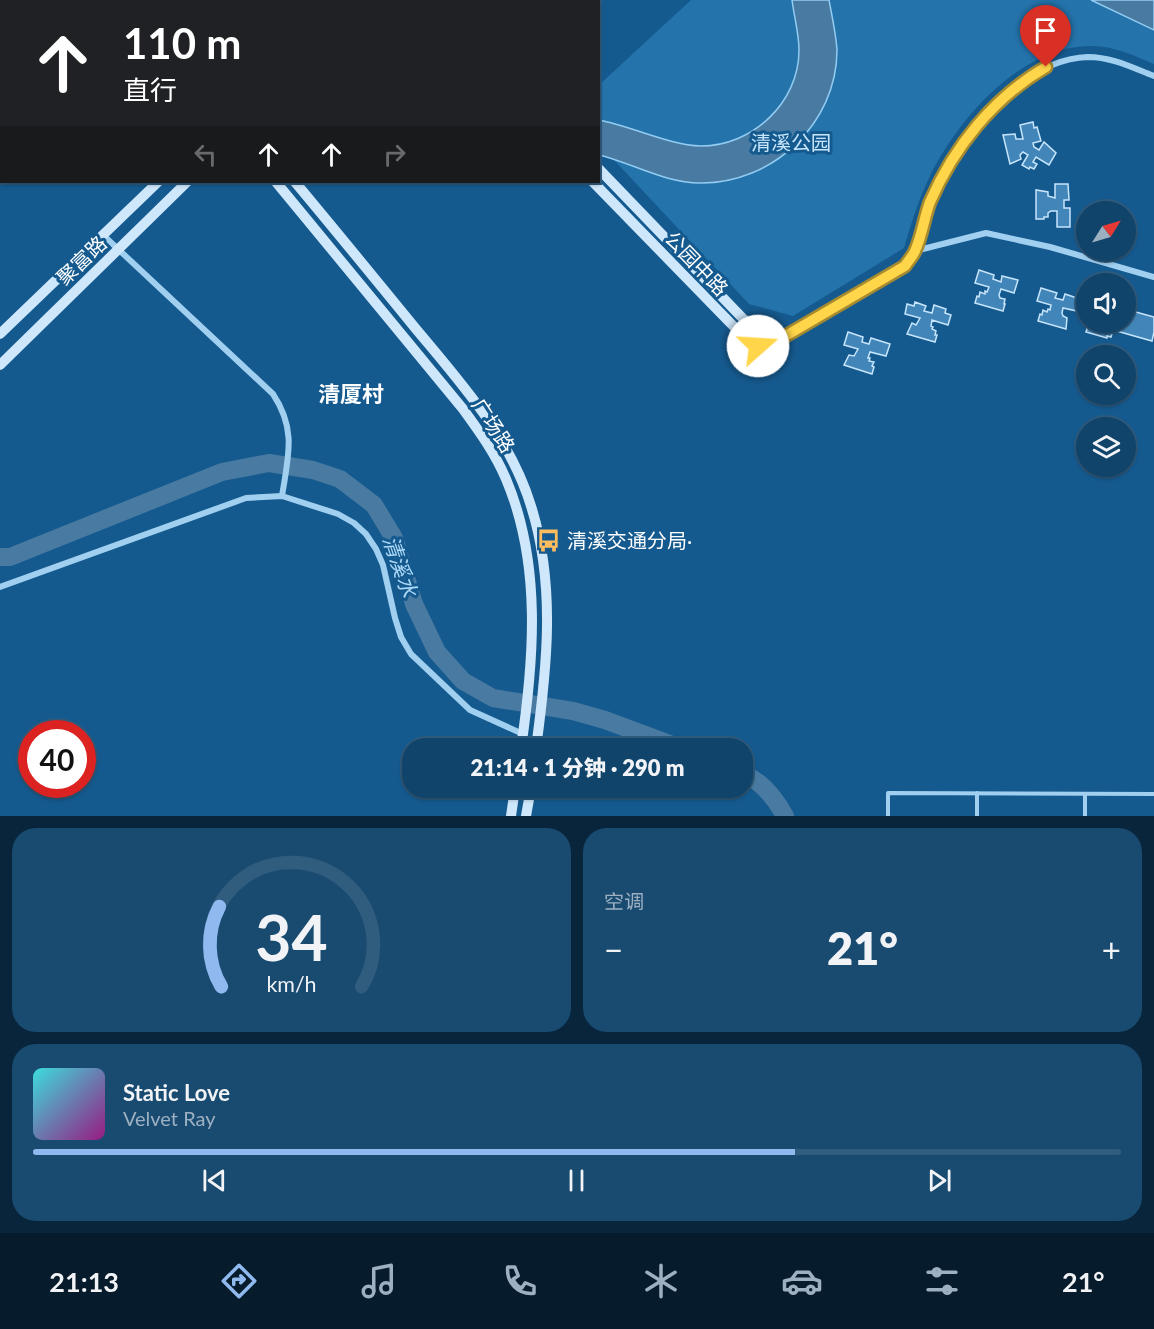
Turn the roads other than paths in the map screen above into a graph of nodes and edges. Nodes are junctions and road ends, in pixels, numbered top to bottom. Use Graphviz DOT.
graph roads {
  1 [pos="1154,76"];
  2 [pos="600,170"];
  3 [pos="157,183"];
  4 [pos="186,183"];
  5 [pos="277,183"];
  6 [pos="296,183"];
  7 [pos="594,183"];
  8 [pos="103,235"];
  9 [pos="118,249"];
  10 [pos="915,251"];
  11 [pos="1154,277"];
  12 [pos="0,334"];
  13 [pos="782,338"];
  14 [pos="0,365"];
  15 [pos="282,496"];
  16 [pos="0,587"];
  17 [pos="523,732"];
  18 [pos="522,738"];
  19 [pos="538,738"];
  20 [pos="977,793"];
  21 [pos="1086,794"];
  22 [pos="1154,794"];
  23 [pos="514,798"];
  24 [pos="529,798"];
  25 [pos="511,816"];
  26 [pos="526,816"];
  27 [pos="888,816"];
  28 [pos="977,816"];
  29 [pos="1086,816"];
  1 -- 10 [label="street"];
  2 -- 13 [label="street, 公园中路"];
  3 -- 8 [label="street, 聚富路"];
  4 -- 9 [label="street, 聚富路"];
  5 -- 17 [label="street, 广场路"];
  6 -- 19 [label="street, 广场路"];
  7 -- 13 [label="street, 公园中路"];
  8 -- 9 [label="street"];
  8 -- 12 [label="street, 聚富路"];
  9 -- 14 [label="street, 聚富路"];
  9 -- 15 [label="street"];
  10 -- 11 [label="street"];
  10 -- 13 [label="street, 公园中路"];
  15 -- 16 [label="street"];
  15 -- 17 [label="street"];
  17 -- 18 [label="street, 广场路"];
  20 -- 21 [label="lane"];
  20 -- 27 [label="lane"];
  20 -- 28 [label="lane"];
  21 -- 22 [label="lane"];
  21 -- 29 [label="lane"];
  23 -- 25 [label="street"];
  24 -- 26 [label="street"];
}
